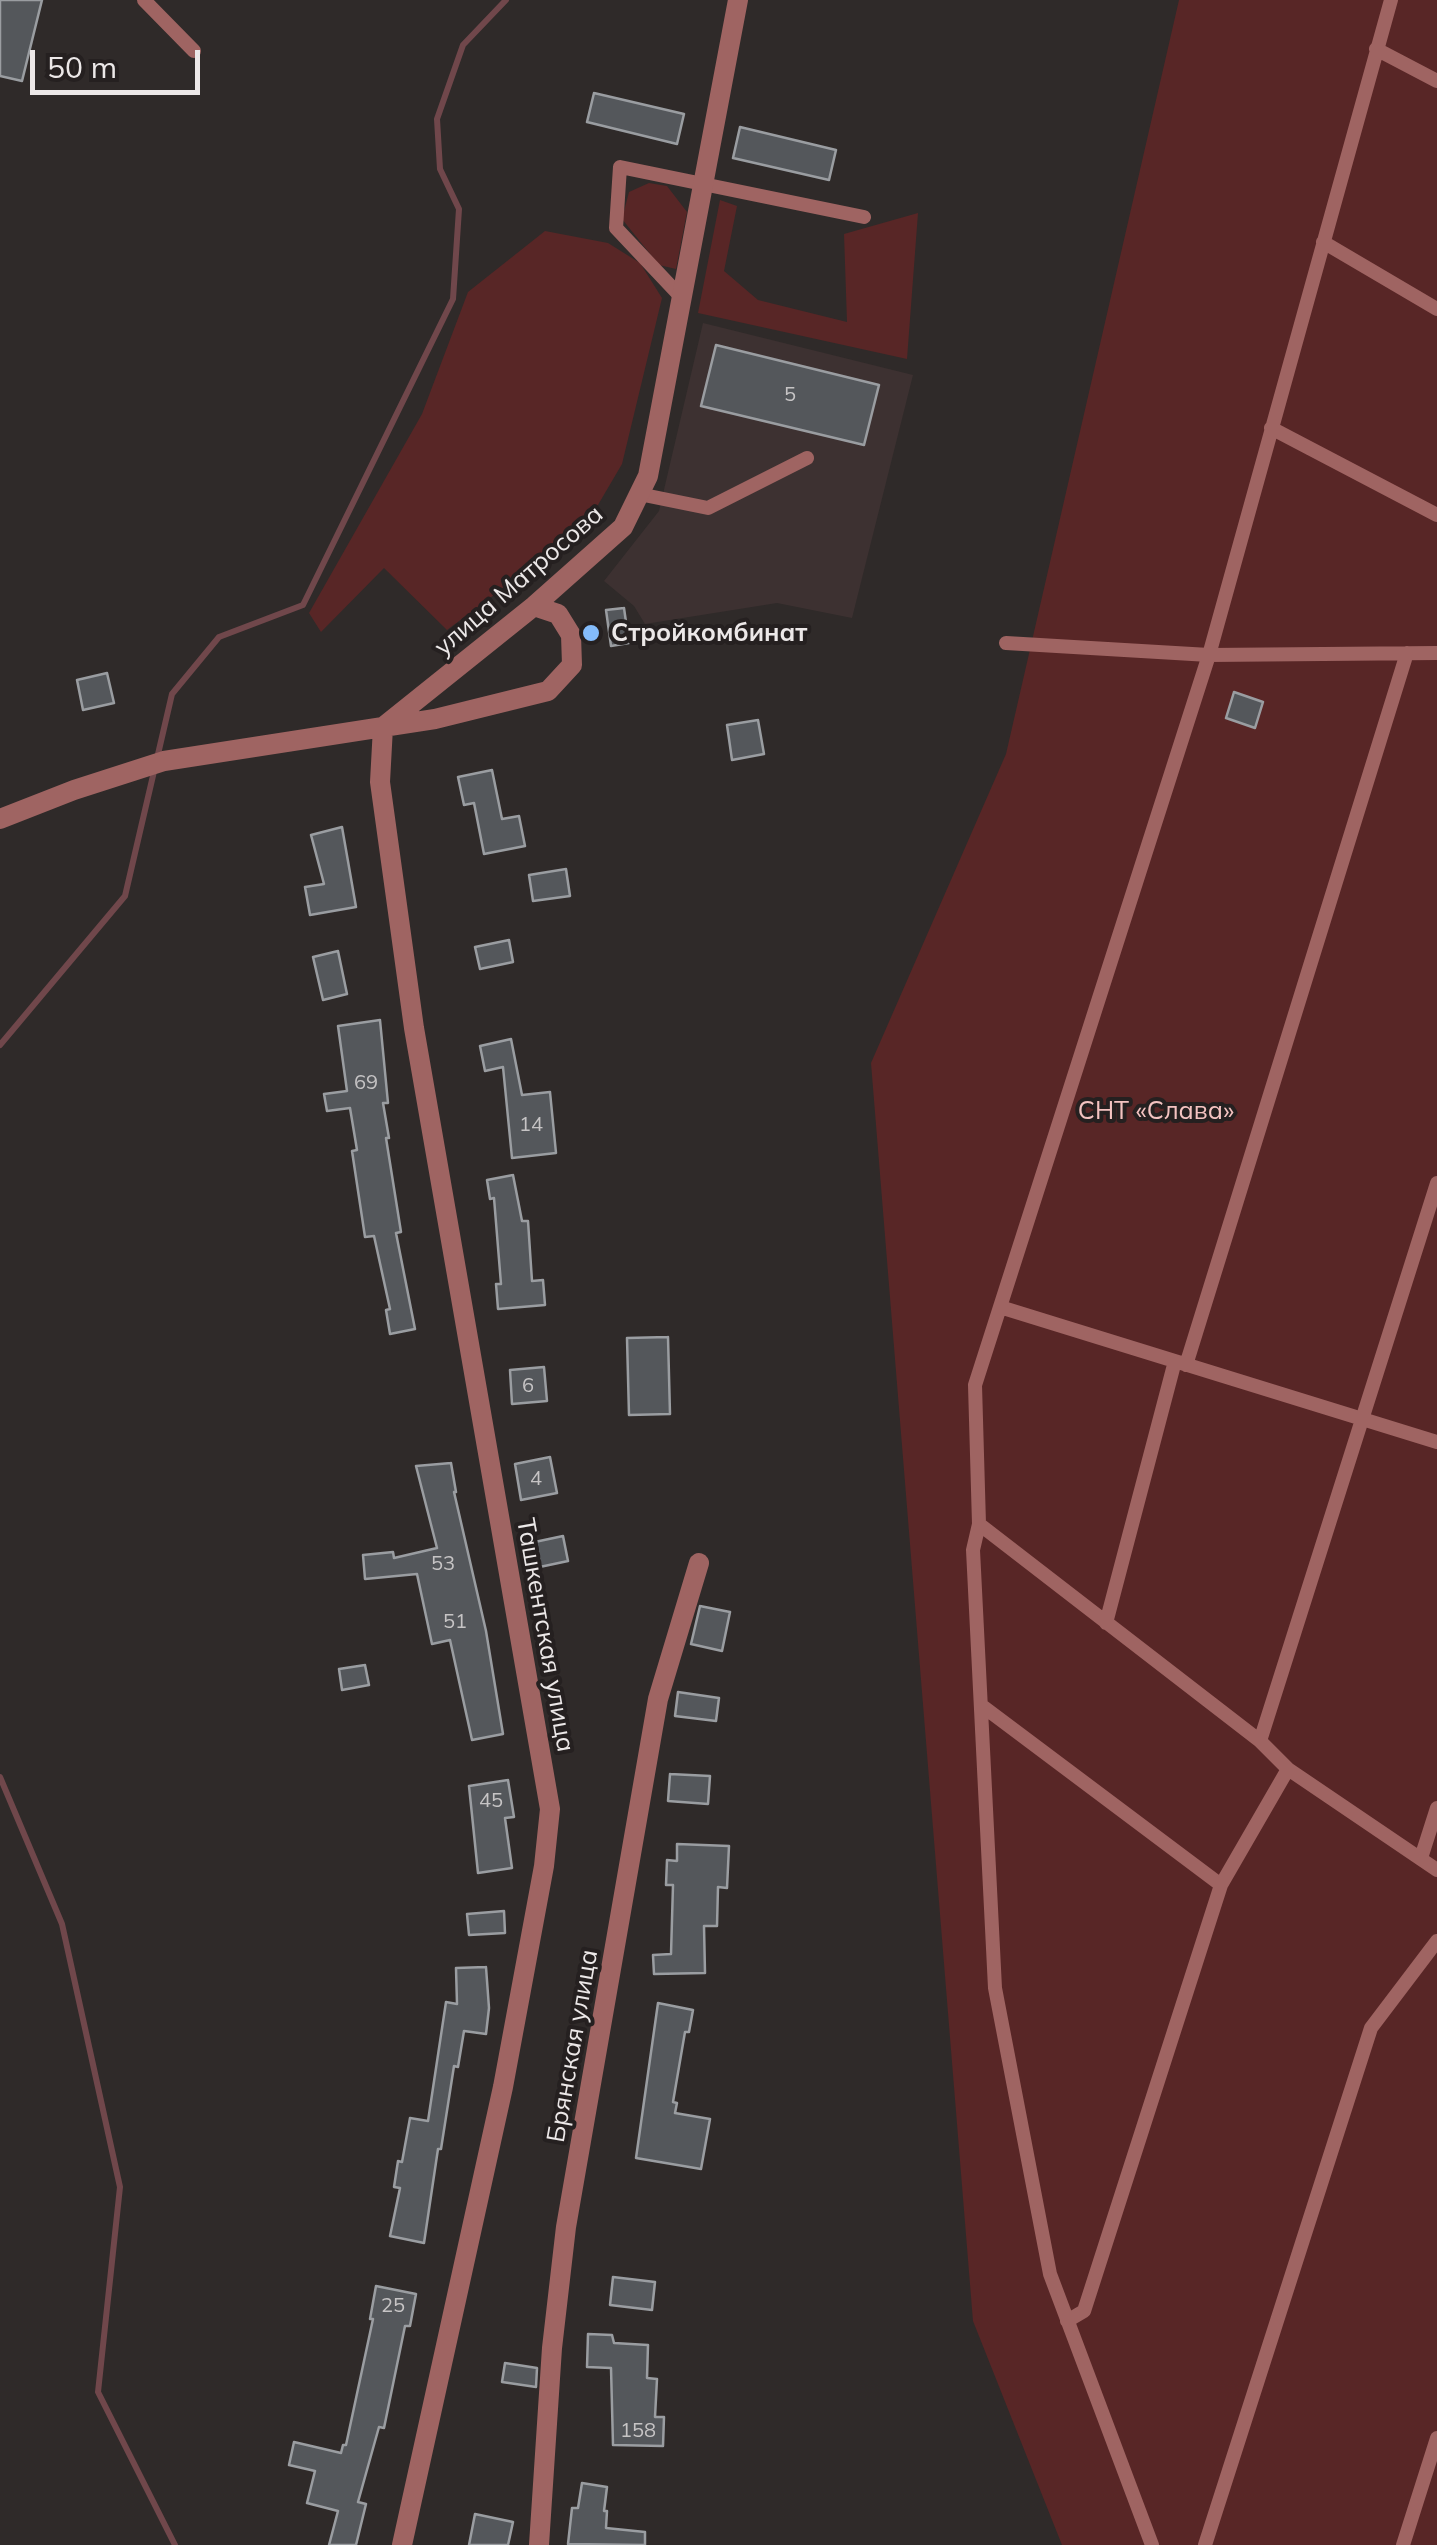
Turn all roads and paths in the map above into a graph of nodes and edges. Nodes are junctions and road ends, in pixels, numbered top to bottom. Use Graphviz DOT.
graph roads {
  1 [pos="144,0"];
  2 [pos="738,0"];
  3 [pos="1390,0"];
  4 [pos="1376,49"];
  5 [pos="194,51"];
  6 [pos="1437,81"];
  7 [pos="703,184"];
  8 [pos="864,217"];
  9 [pos="1323,242"];
  10 [pos="682,298"];
  11 [pos="1437,309"];
  12 [pos="1271,428"];
  13 [pos="806,458"];
  14 [pos="639,494"];
  15 [pos="1437,515"];
  16 [pos="534,606"];
  17 [pos="1006,644"];
  18 [pos="1407,653"];
  19 [pos="1437,653"];
  20 [pos="1208,655"];
  21 [pos="382,728"];
  22 [pos="0,819"];
  23 [pos="1437,1183"];
  24 [pos="1000,1307"];
  25 [pos="1181,1363"];
  26 [pos="1363,1420"];
  27 [pos="1437,1442"];
  28 [pos="980,1524"];
  29 [pos="699,1562"];
  30 [pos="1106,1623"];
  31 [pos="981,1705"];
  32 [pos="1260,1741"];
  33 [pos="1288,1769"];
  34 [pos="1437,1808"];
  35 [pos="1421,1858"];
  36 [pos="1437,1870"];
  37 [pos="1221,1884"];
  38 [pos="1437,1942"];
  39 [pos="1067,2321"];
  40 [pos="1437,2438"];
  41 [pos="402,2545"];
  42 [pos="538,2545"];
  43 [pos="1152,2545"];
  44 [pos="1205,2545"];
  45 [pos="1403,2545"];
  1 -- 5 [label="lane"];
  2 -- 7 [label="street, улица Матросова"];
  3 -- 4 [label="lane"];
  4 -- 6 [label="lane"];
  4 -- 9 [label="lane"];
  7 -- 8 [label="lane"];
  7 -- 10 [label="street, улица Матросова"];
  7 -- 10 [label="lane"];
  9 -- 11 [label="lane"];
  9 -- 12 [label="lane"];
  10 -- 14 [label="street, улица Матросова"];
  12 -- 15 [label="lane"];
  12 -- 20 [label="lane"];
  13 -- 14 [label="lane"];
  14 -- 16 [label="street, улица Матросова"];
  16 -- 21 [label="street, улица Матросова"];
  16 -- 21 [label="street"];
  17 -- 20 [label="lane"];
  18 -- 19 [label="lane"];
  18 -- 20 [label="lane"];
  18 -- 25 [label="lane"];
  20 -- 24 [label="lane"];
  21 -- 22 [label="street, улица Матросова"];
  21 -- 41 [label="street, Ташкентская улица"];
  23 -- 26 [label="lane"];
  24 -- 25 [label="lane"];
  24 -- 28 [label="lane"];
  25 -- 26 [label="lane"];
  25 -- 30 [label="lane"];
  26 -- 27 [label="lane"];
  26 -- 32 [label="lane"];
  28 -- 30 [label="lane"];
  28 -- 31 [label="lane"];
  29 -- 42 [label="street, Брянская улица"];
  30 -- 32 [label="lane"];
  31 -- 37 [label="lane"];
  31 -- 39 [label="lane"];
  32 -- 33 [label="lane"];
  33 -- 35 [label="lane"];
  33 -- 37 [label="lane"];
  34 -- 35 [label="lane"];
  35 -- 36 [label="lane"];
  37 -- 39 [label="lane"];
  38 -- 44 [label="lane"];
  39 -- 43 [label="lane"];
  40 -- 45 [label="lane"];
}
